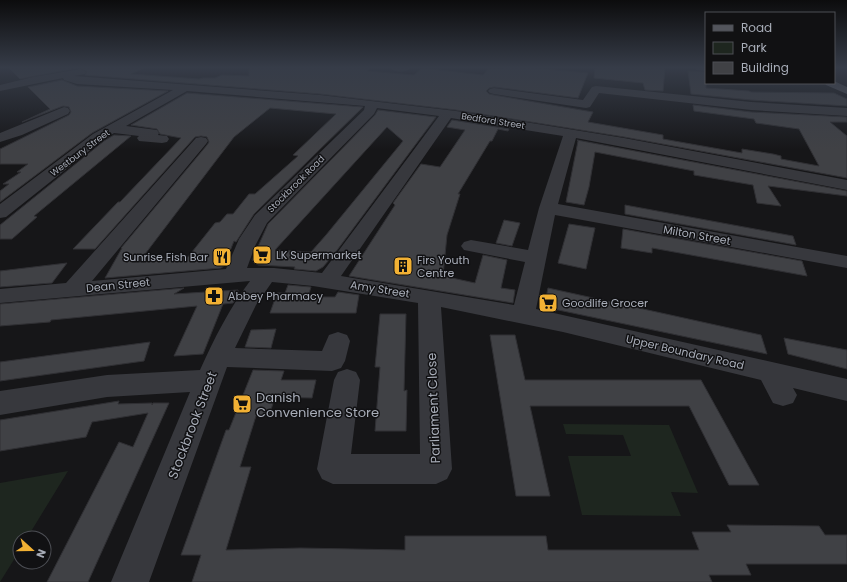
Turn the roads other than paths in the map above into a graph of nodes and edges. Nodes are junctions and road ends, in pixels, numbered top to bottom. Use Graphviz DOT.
graph roads {
  1 [pos="172,95"];
  2 [pos="269,95"];
  3 [pos="523,95"];
  4 [pos="592,95"];
  5 [pos="650,95"];
  6 [pos="372,104"];
  7 [pos="64,111"];
  8 [pos="847,112"];
  9 [pos="447,114"];
  10 [pos="111,129"];
  11 [pos="575,131"];
  12 [pos="0,138"];
  13 [pos="162,140"];
  14 [pos="200,141"];
  15 [pos="847,185"];
  16 [pos="548,208"];
  17 [pos="0,213"];
  18 [pos="471,246"];
  19 [pos="536,258"];
  20 [pos="847,262"];
  21 [pos="235,275"];
  22 [pos="266,275"];
  23 [pos="327,281"];
  24 [pos="73,289"];
  25 [pos="0,296"];
  26 [pos="429,297"];
  27 [pos="523,315"];
  28 [pos="338,341"];
  29 [pos="213,369"];
  30 [pos="770,372"];
  31 [pos="347,380"];
  32 [pos="847,390"];
  33 [pos="783,395"];
  34 [pos="0,403"];
  35 [pos="130,582"];
  1 -- 10 [label="street, Westbury Street"];
  2 -- 6 [label="street, Bedford Street"];
  3 -- 4 [label="street"];
  5 -- 8 [label="street"];
  6 -- 9 [label="street, Bedford Street"];
  6 -- 21 [label="street, Stockbrook Road"];
  7 -- 12 [label="street"];
  9 -- 11 [label="street, Bedford Street"];
  9 -- 23 [label="street"];
  10 -- 13 [label="street"];
  10 -- 17 [label="street, Westbury Street"];
  11 -- 15 [label="street, Bedford Street"];
  11 -- 16 [label="street"];
  14 -- 24 [label="street"];
  16 -- 19 [label="street"];
  16 -- 20 [label="street, Milton Street"];
  18 -- 19 [label="street"];
  19 -- 27 [label="street"];
  21 -- 22 [label="street, Amy Street"];
  21 -- 24 [label="street, Dean Street"];
  22 -- 23 [label="street, Amy Street"];
  22 -- 29 [label="street, Stockbrook Street"];
  23 -- 26 [label="street, Amy Street"];
  24 -- 25 [label="street, Dean Street"];
  26 -- 27 [label="street, Amy Street"];
  26 -- 31 [label="street, Parliament Close"];
  27 -- 30 [label="street, Upper Boundary Road"];
  28 -- 29 [label="street"];
  29 -- 34 [label="street"];
  29 -- 35 [label="street, Stockbrook Street"];
  30 -- 32 [label="street, Upper Boundary Road"];
  30 -- 33 [label="street"];
}
